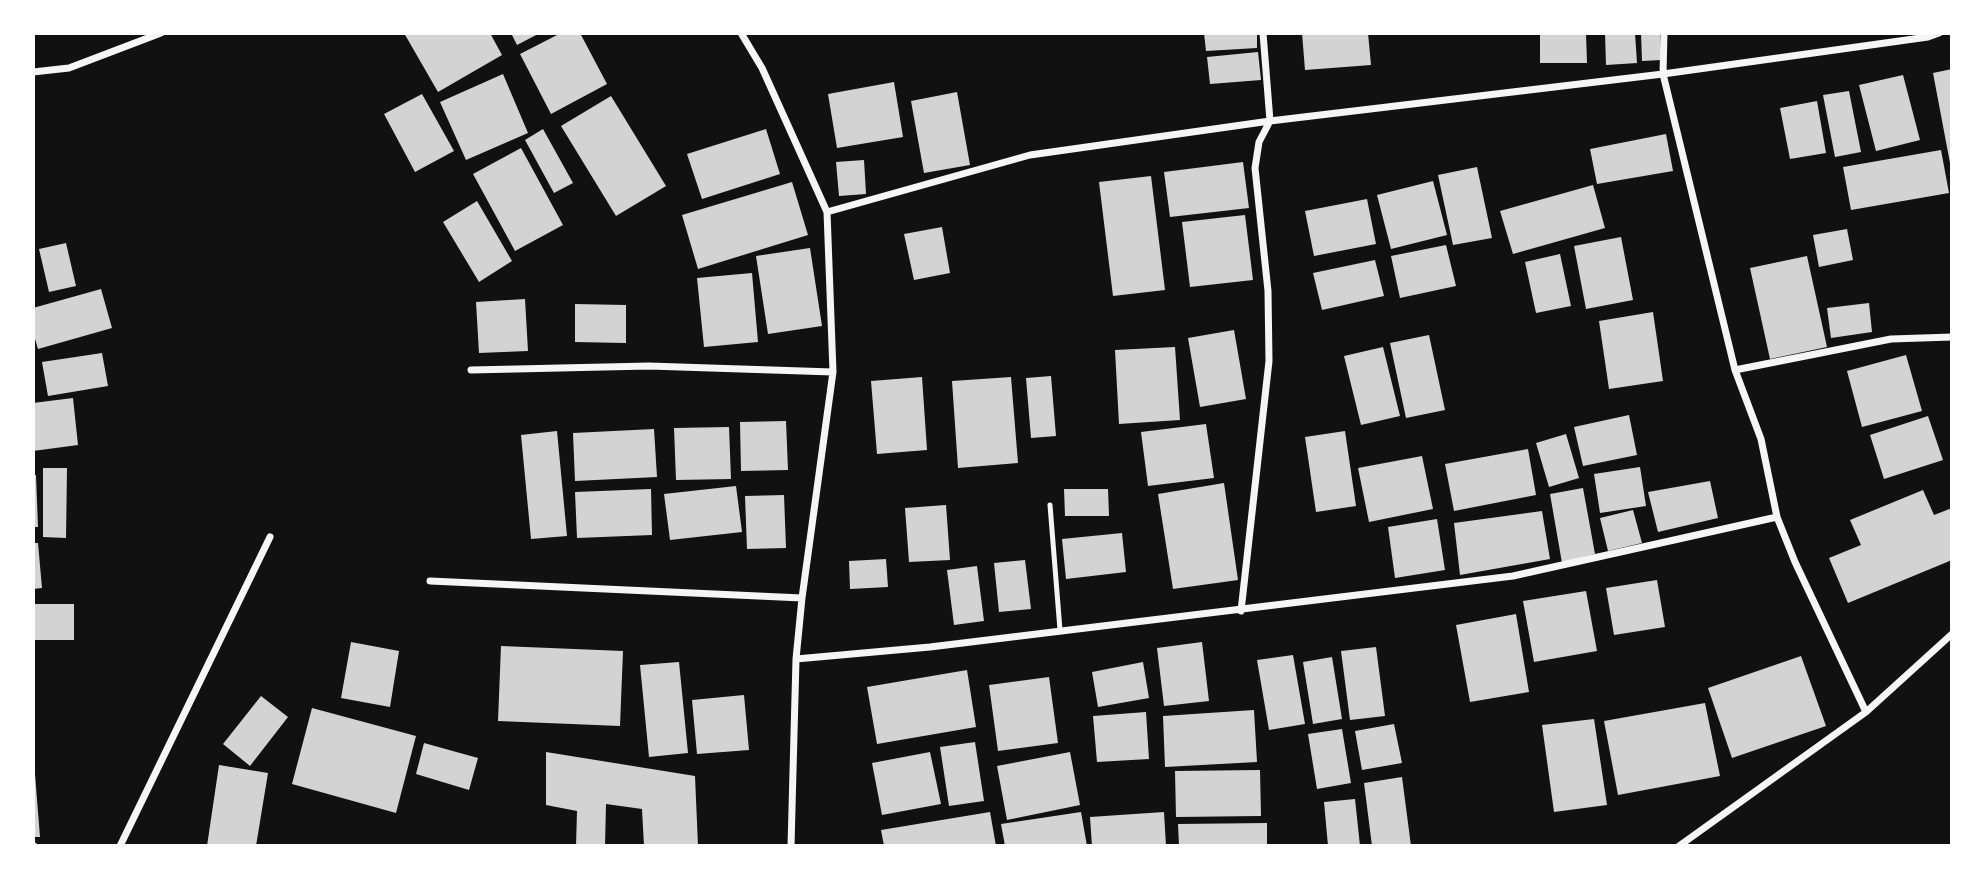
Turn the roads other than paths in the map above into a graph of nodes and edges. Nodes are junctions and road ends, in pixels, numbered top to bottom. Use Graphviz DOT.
graph roads {
  1 [pos="161,33"];
  2 [pos="741,33"];
  3 [pos="1263,33"];
  4 [pos="1664,33"];
  5 [pos="1939,33"];
  6 [pos="33,72"];
  7 [pos="1663,74"];
  8 [pos="1270,121"];
  9 [pos="827,212"];
  10 [pos="1952,337"];
  11 [pos="471,370"];
  12 [pos="1735,370"];
  13 [pos="833,372"];
  14 [pos="1050,505"];
  15 [pos="1777,517"];
  16 [pos="270,537"];
  17 [pos="430,581"];
  18 [pos="802,598"];
  19 [pos="1241,611"];
  20 [pos="1060,630"];
  21 [pos="1952,634"];
  22 [pos="796,659"];
  23 [pos="1866,712"];
  24 [pos="120,846"];
  25 [pos="791,846"];
  26 [pos="1679,846"];
  1 -- 6 [label="street"];
  2 -- 9 [label="street"];
  3 -- 8 [label="street"];
  4 -- 7 [label="street"];
  5 -- 7 [label="street"];
  7 -- 8 [label="street"];
  7 -- 12 [label="street"];
  8 -- 9 [label="street"];
  8 -- 19 [label="street"];
  9 -- 13 [label="street"];
  10 -- 12 [label="street"];
  11 -- 13 [label="street"];
  12 -- 15 [label="street"];
  13 -- 18 [label="street"];
  14 -- 20 [label="lane"];
  15 -- 19 [label="street"];
  15 -- 23 [label="street"];
  16 -- 24 [label="street"];
  17 -- 18 [label="street"];
  18 -- 22 [label="street"];
  19 -- 20 [label="street"];
  20 -- 22 [label="street"];
  21 -- 23 [label="street"];
  22 -- 25 [label="street"];
  23 -- 26 [label="street"];
}
